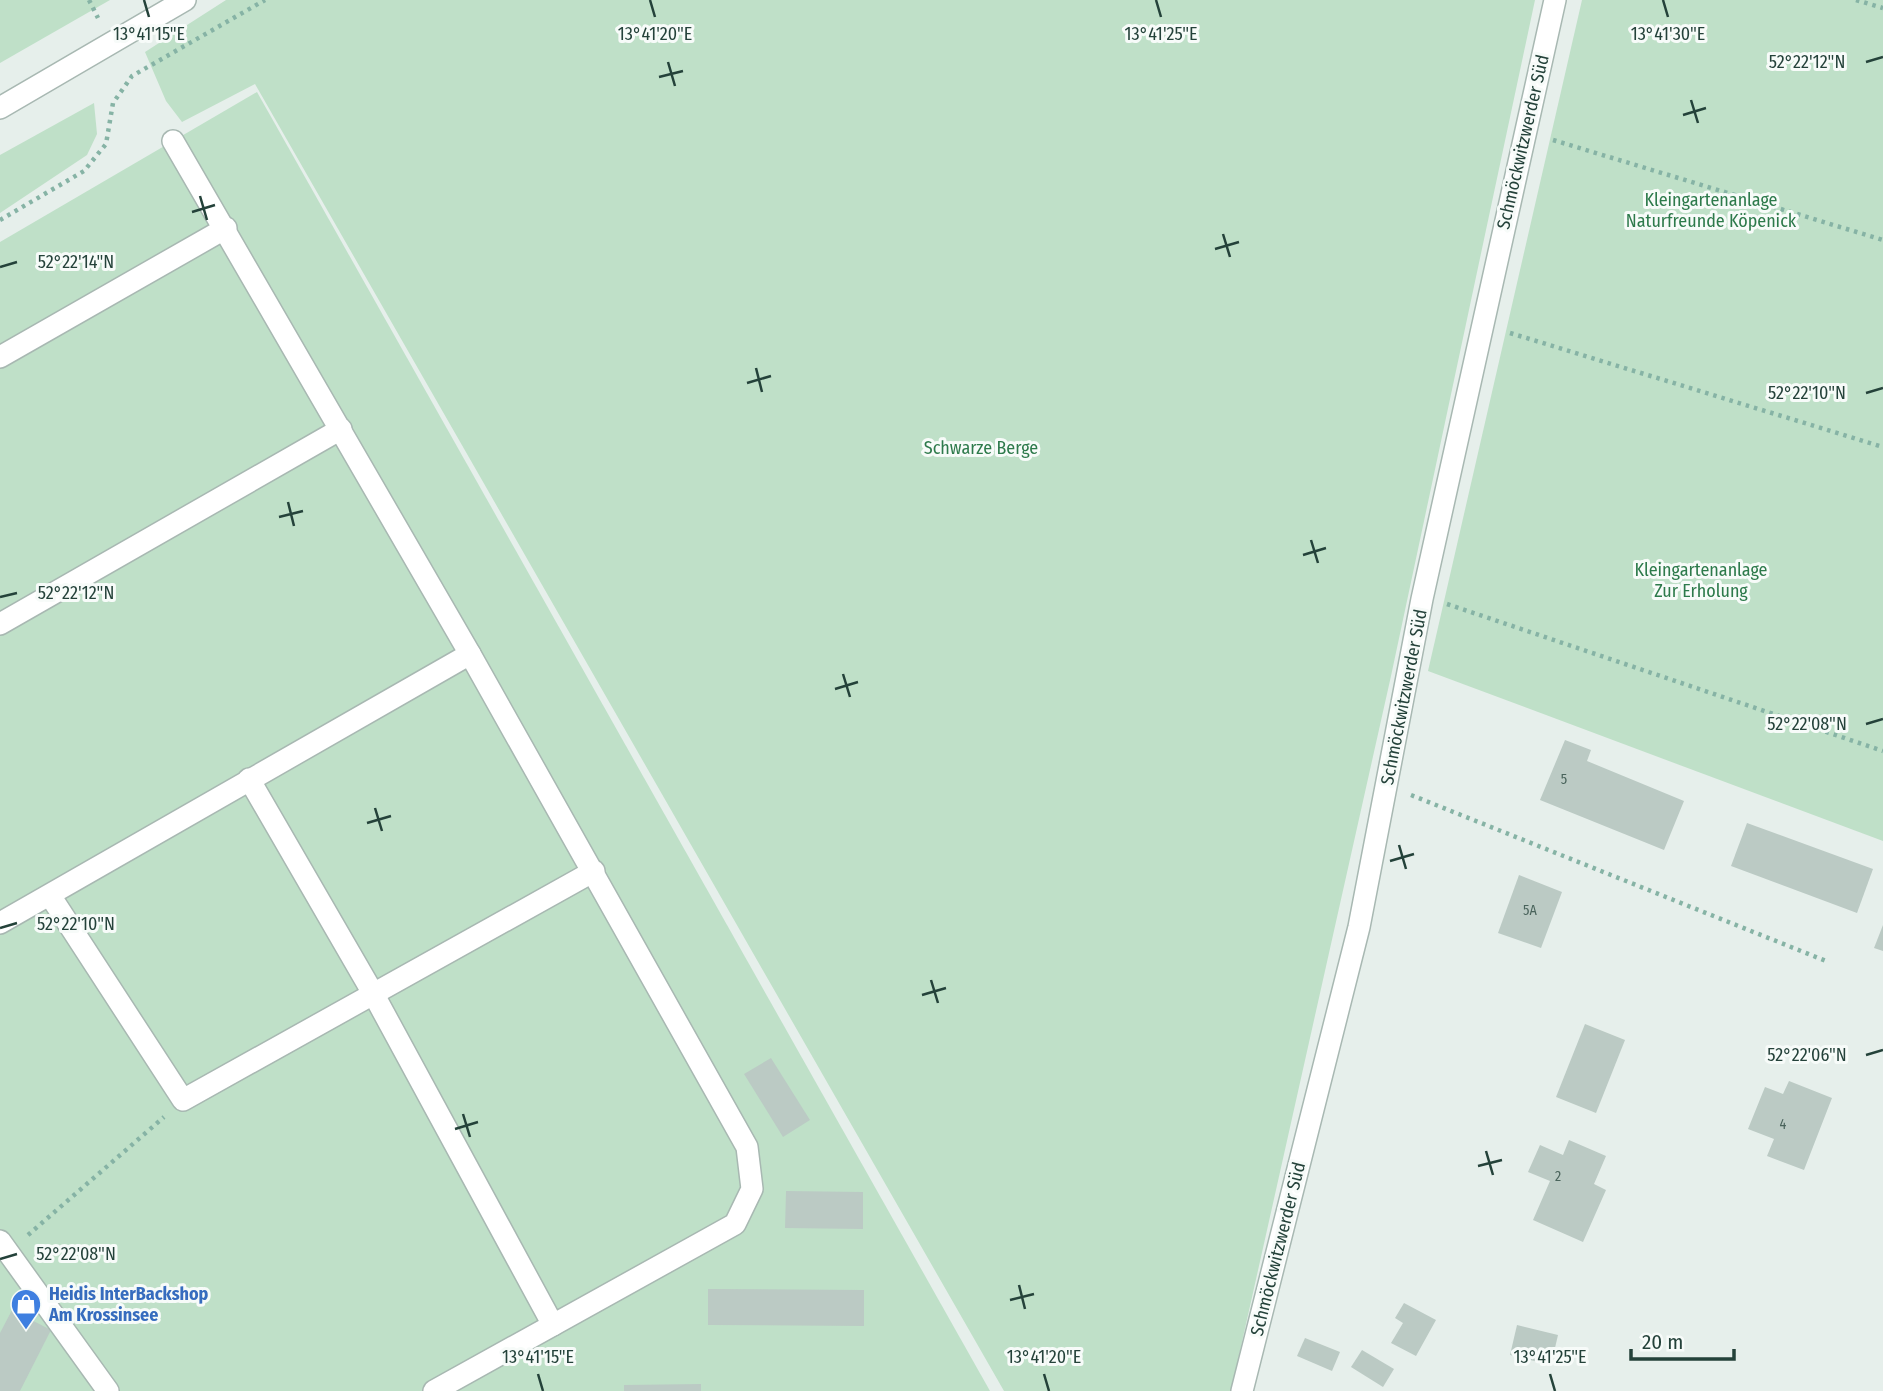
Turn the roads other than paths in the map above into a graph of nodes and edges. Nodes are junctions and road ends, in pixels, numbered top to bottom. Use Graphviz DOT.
graph roads {
  1 [pos="186,0"];
  2 [pos="1555,0"];
  3 [pos="0,108"];
  4 [pos="173,141"];
  5 [pos="226,228"];
  6 [pos="0,357"];
  7 [pos="341,429"];
  8 [pos="0,624"];
  9 [pos="470,654"];
  10 [pos="249,779"];
  11 [pos="594,871"];
  12 [pos="51,897"];
  13 [pos="0,923"];
  14 [pos="374,995"];
  15 [pos="4,1247"];
  16 [pos="553,1325"];
  17 [pos="108,1391"];
  18 [pos="435,1391"];
  19 [pos="1242,1391"];
  1 -- 3 [label="street"];
  2 -- 19 [label="street, Schmöckwitzwerder Süd"];
  4 -- 5 [label="street"];
  5 -- 6 [label="street"];
  5 -- 7 [label="street"];
  7 -- 8 [label="street"];
  7 -- 9 [label="street"];
  9 -- 10 [label="street"];
  9 -- 11 [label="street"];
  10 -- 12 [label="street"];
  10 -- 14 [label="street"];
  11 -- 14 [label="street"];
  11 -- 16 [label="street"];
  12 -- 13 [label="street"];
  12 -- 14 [label="street"];
  14 -- 16 [label="street"];
  15 -- 17 [label="street"];
  16 -- 18 [label="street"];
}
